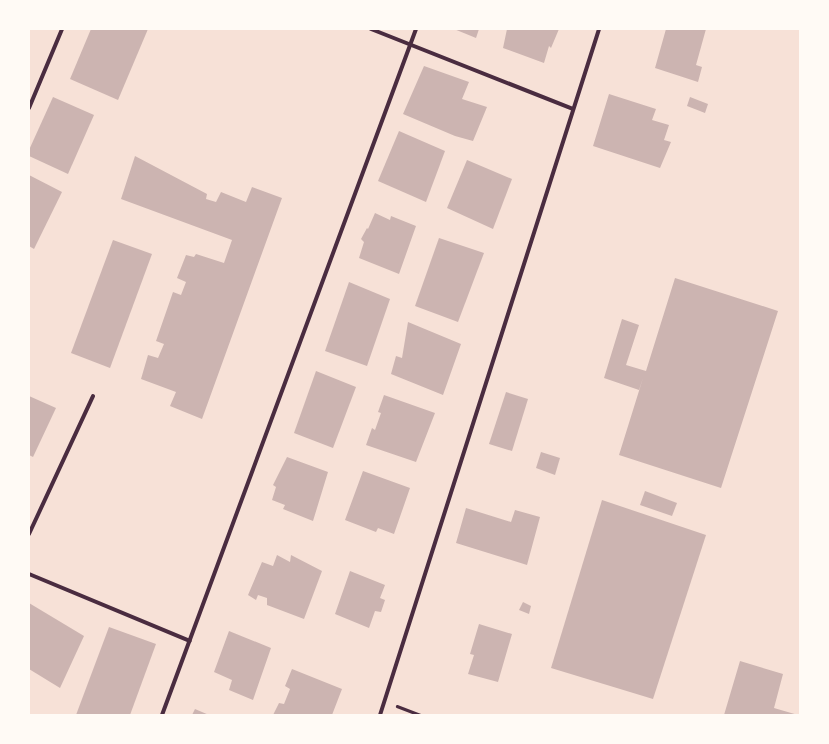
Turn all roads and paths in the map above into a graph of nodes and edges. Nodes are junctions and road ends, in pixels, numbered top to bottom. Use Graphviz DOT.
graph roads {
  1 [pos="62,29"];
  2 [pos="371,29"];
  3 [pos="416,29"];
  4 [pos="599,29"];
  5 [pos="410,45"];
  6 [pos="29,108"];
  7 [pos="573,109"];
  8 [pos="93,396"];
  9 [pos="29,534"];
  10 [pos="29,574"];
  11 [pos="190,641"];
  12 [pos="383,702"];
  13 [pos="162,715"];
  14 [pos="380,715"];
  15 [pos="421,715"];
  1 -- 6 [label="street"];
  2 -- 5 [label="street"];
  3 -- 5 [label="street"];
  4 -- 7 [label="street"];
  5 -- 7 [label="street"];
  5 -- 11 [label="street"];
  7 -- 12 [label="street"];
  8 -- 9 [label="street"];
  10 -- 11 [label="street"];
  11 -- 13 [label="street"];
  12 -- 14 [label="street"];
  12 -- 15 [label="path"];
}
